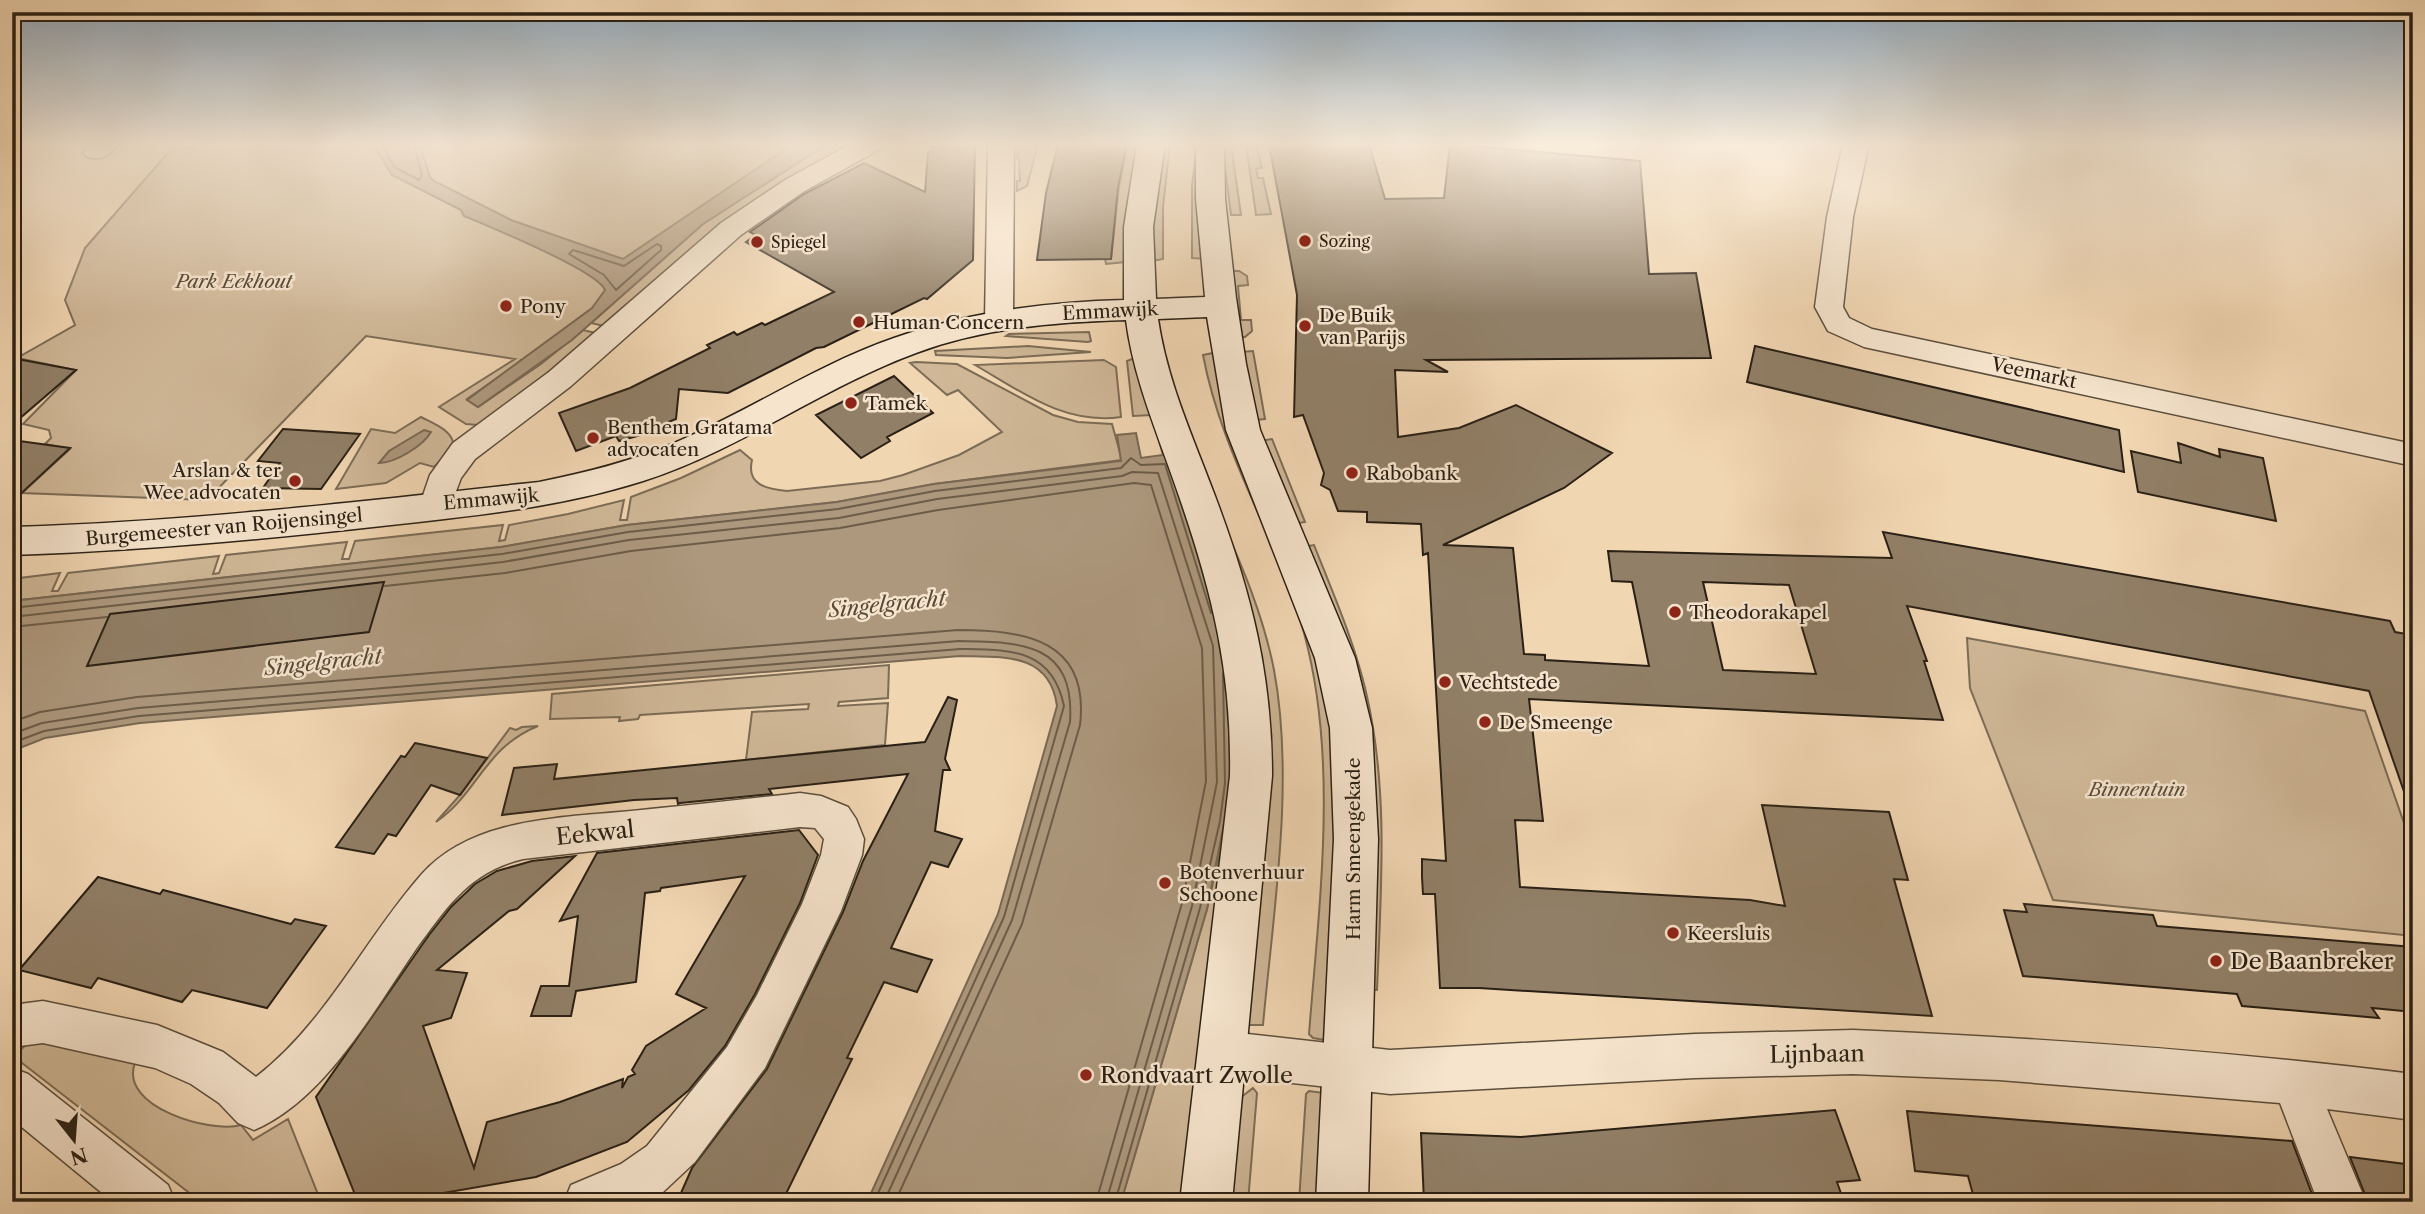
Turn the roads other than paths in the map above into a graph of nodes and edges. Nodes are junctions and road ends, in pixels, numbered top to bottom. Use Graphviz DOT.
graph roads {
  1 [pos="773,201"];
  2 [pos="1000,201"];
  3 [pos="1142,201"];
  4 [pos="1210,201"];
  5 [pos="1844,201"];
  6 [pos="1220,307"];
  7 [pos="1141,310"];
  8 [pos="999,320"];
  9 [pos="2413,455"];
  10 [pos="435,507"];
  11 [pos="12,541"];
  12 [pos="12,1026"];
  13 [pos="1221,1053"];
  14 [pos="1349,1068"];
  15 [pos="2294,1082"];
  16 [pos="12,1090"];
  17 [pos="2413,1097"];
  18 [pos="151,1202"];
  19 [pos="588,1202"];
  20 [pos="1206,1202"];
  21 [pos="1342,1202"];
  22 [pos="2342,1202"];
  1 -- 10 [label="street, Emmawijk"];
  2 -- 8 [label="street"];
  3 -- 7 [label="main road"];
  4 -- 6 [label="main road, Harm Smeengekade"];
  5 -- 9 [label="street, Veemarkt"];
  6 -- 7 [label="main road, Emmawijk"];
  6 -- 14 [label="main road, Harm Smeengekade"];
  7 -- 8 [label="main road, Emmawijk"];
  7 -- 13 [label="main road"];
  8 -- 10 [label="main road, Emmawijk"];
  10 -- 11 [label="main road, Burgemeester van Roijensingel"];
  12 -- 19 [label="street, Eekwal"];
  13 -- 14 [label="street, Lijnbaan"];
  13 -- 20 [label="main road"];
  14 -- 15 [label="street, Lijnbaan"];
  14 -- 21 [label="main road, Harm Smeengekade"];
  15 -- 17 [label="street, Lijnbaan"];
  15 -- 22 [label="street"];
  16 -- 18 [label="street"];
}
